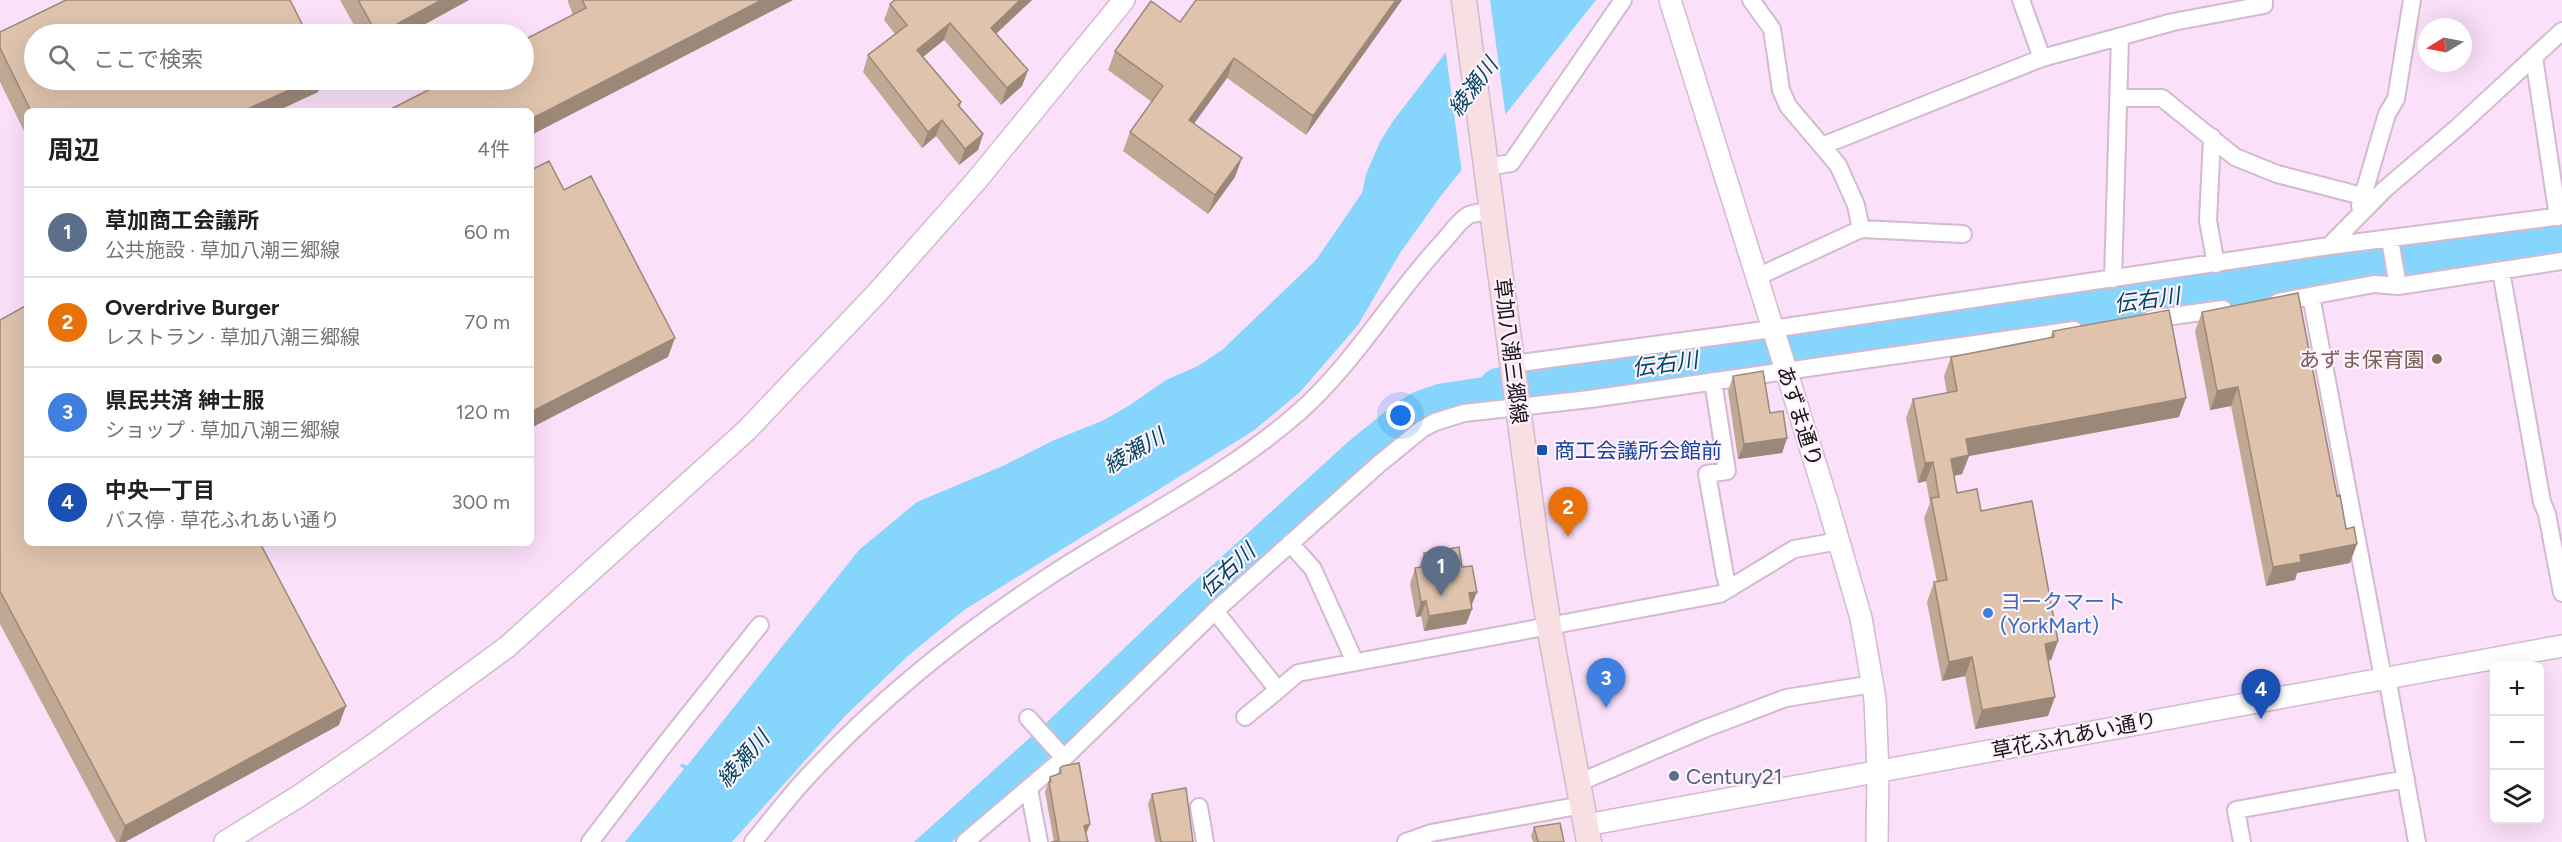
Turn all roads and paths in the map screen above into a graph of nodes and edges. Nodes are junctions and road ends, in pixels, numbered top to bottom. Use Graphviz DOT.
graph roads {
  1 [pos="1124,0"];
  2 [pos="1464,0"];
  3 [pos="1623,0"];
  4 [pos="1671,0"];
  5 [pos="1751,0"];
  6 [pos="2021,0"];
  7 [pos="2264,0"];
  8 [pos="2412,0"];
  9 [pos="2562,31"];
  10 [pos="2120,38"];
  11 [pos="2534,57"];
  12 [pos="2042,58"];
  13 [pos="2119,98"];
  14 [pos="2212,137"];
  15 [pos="1822,146"];
  16 [pos="1488,172"];
  17 [pos="2362,196"];
  18 [pos="1493,211"];
  19 [pos="2357,215"];
  20 [pos="2560,217"];
  21 [pos="1861,229"];
  22 [pos="1963,234"];
  23 [pos="2390,240"];
  24 [pos="2329,246"];
  25 [pos="2562,261"];
  26 [pos="2216,264"];
  27 [pos="2501,271"];
  28 [pos="1757,277"];
  29 [pos="2113,279"];
  30 [pos="2398,286"];
  31 [pos="2311,296"];
  32 [pos="2266,304"];
  33 [pos="2242,307"];
  34 [pos="2137,321"];
  35 [pos="2090,328"];
  36 [pos="1773,331"];
  37 [pos="1513,367"];
  38 [pos="1785,368"];
  39 [pos="1713,381"];
  40 [pos="1518,403"];
  41 [pos="1839,542"];
  42 [pos="1290,543"];
  43 [pos="1729,589"];
  44 [pos="2562,593"];
  45 [pos="1215,611"];
  46 [pos="760,625"];
  47 [pos="1549,626"];
  48 [pos="2562,646"];
  49 [pos="1354,662"];
  50 [pos="2385,678"];
  51 [pos="1873,684"];
  52 [pos="1278,690"];
  53 [pos="1245,717"];
  54 [pos="1032,723"];
  55 [pos="1062,756"];
  56 [pos="1878,772"];
  57 [pos="2406,779"];
  58 [pos="1029,789"];
  59 [pos="1199,807"];
  60 [pos="1584,814"];
  61 [pos="225,842"];
  62 [pos="590,842"];
  63 [pos="753,842"];
  64 [pos="965,842"];
  65 [pos="1039,842"];
  66 [pos="1205,842"];
  67 [pos="1406,842"];
  68 [pos="1877,842"];
  69 [pos="2241,842"];
  70 [pos="2417,842"];
  1 -- 61 [label="street"];
  2 -- 16 [label="main road, 草加八潮三郷線"];
  3 -- 16 [label="street"];
  4 -- 28 [label="street, あずま通り"];
  5 -- 15 [label="street"];
  6 -- 12 [label="street"];
  7 -- 10 [label="street"];
  8 -- 17 [label="street"];
  9 -- 11 [label="street"];
  10 -- 12 [label="street"];
  10 -- 13 [label="street"];
  11 -- 19 [label="street"];
  11 -- 20 [label="street"];
  12 -- 15 [label="street"];
  13 -- 14 [label="street"];
  13 -- 29 [label="street"];
  14 -- 17 [label="street"];
  14 -- 26 [label="street"];
  15 -- 21 [label="street"];
  16 -- 18 [label="main road, 草加八潮三郷線"];
  17 -- 19 [label="street"];
  18 -- 37 [label="main road, 草加八潮三郷線"];
  18 -- 63 [label="street"];
  19 -- 24 [label="street"];
  20 -- 23 [label="street"];
  21 -- 22 [label="street"];
  21 -- 28 [label="street"];
  23 -- 24 [label="street"];
  23 -- 30 [label="street"];
  24 -- 26 [label="street"];
  25 -- 27 [label="street"];
  26 -- 29 [label="street"];
  27 -- 30 [label="street"];
  27 -- 44 [label="street"];
  28 -- 36 [label="street, あずま通り"];
  29 -- 36 [label="street"];
  30 -- 31 [label="street"];
  31 -- 32 [label="street"];
  31 -- 50 [label="street"];
  33 -- 34 [label="street"];
  35 -- 38 [label="street"];
  36 -- 37 [label="street"];
  36 -- 38 [label="street, あずま通り"];
  37 -- 40 [label="main road, 草加八潮三郷線"];
  38 -- 39 [label="street"];
  38 -- 41 [label="street, あずま通り"];
  39 -- 40 [label="street"];
  39 -- 43 [label="street"];
  40 -- 42 [label="street"];
  40 -- 47 [label="main road, 草加八潮三郷線"];
  41 -- 43 [label="street"];
  41 -- 51 [label="street, あずま通り"];
  42 -- 45 [label="street"];
  42 -- 49 [label="street"];
  43 -- 47 [label="street"];
  45 -- 52 [label="street"];
  45 -- 55 [label="street"];
  46 -- 62 [label="street"];
  47 -- 49 [label="street"];
  47 -- 60 [label="main road, 草加八潮三郷線"];
  48 -- 50 [label="street, 草花ふれあい通り"];
  49 -- 52 [label="street"];
  50 -- 56 [label="street, 草花ふれあい通り"];
  50 -- 57 [label="street"];
  51 -- 56 [label="street, あずま通り"];
  51 -- 60 [label="street"];
  52 -- 53 [label="street"];
  54 -- 55 [label="street"];
  55 -- 58 [label="street"];
  56 -- 60 [label="street, 草花ふれあい通り"];
  56 -- 68 [label="street, あずま通り"];
  57 -- 69 [label="street"];
  57 -- 70 [label="street"];
  58 -- 64 [label="street"];
  58 -- 65 [label="street"];
  59 -- 66 [label="street"];
  60 -- 67 [label="street"];
}
